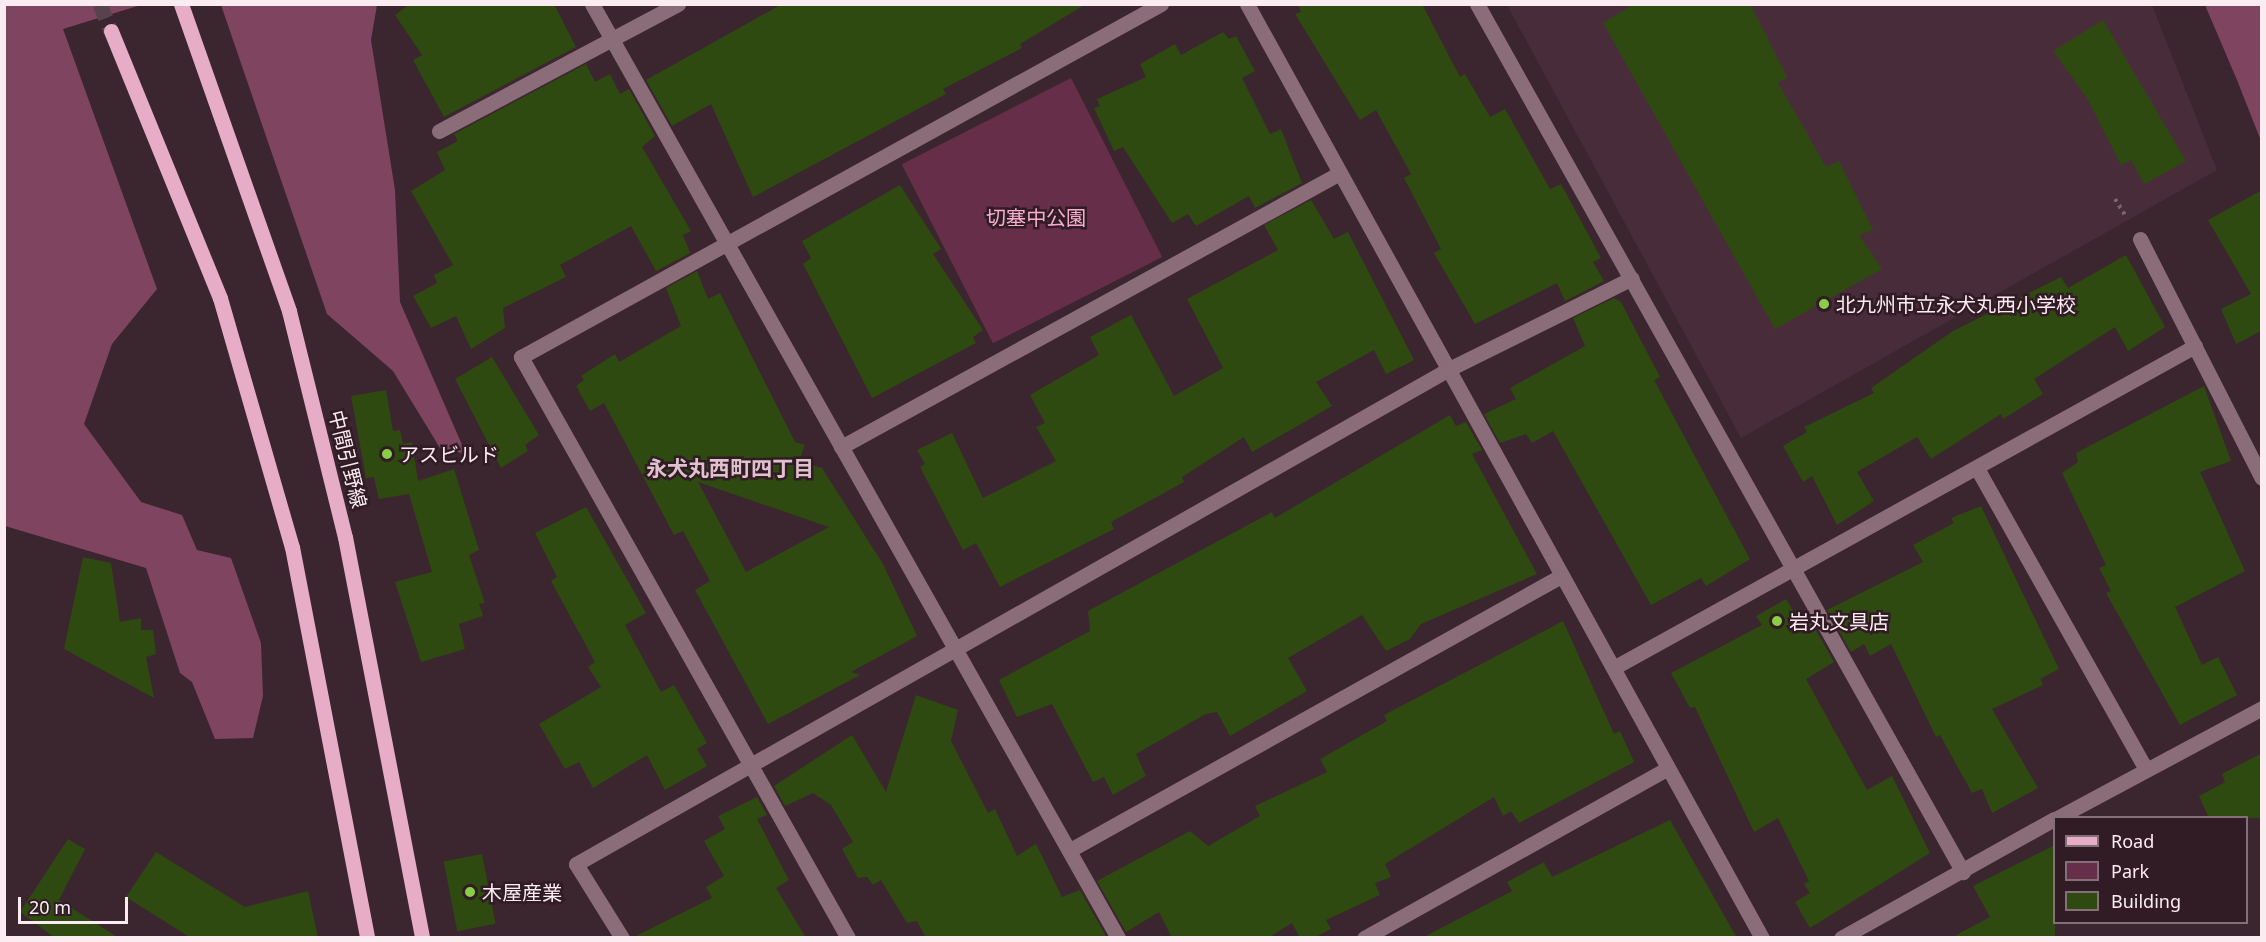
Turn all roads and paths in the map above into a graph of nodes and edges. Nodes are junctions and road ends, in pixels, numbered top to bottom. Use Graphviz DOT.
graph roads {
  1 [pos="181,4"];
  2 [pos="592,4"];
  3 [pos="678,4"];
  4 [pos="1161,4"];
  5 [pos="1247,4"];
  6 [pos="1477,4"];
  7 [pos="111,31"];
  8 [pos="611,41"];
  9 [pos="439,131"];
  10 [pos="1338,174"];
  11 [pos="2140,239"];
  12 [pos="724,244"];
  13 [pos="1632,278"];
  14 [pos="2195,346"];
  15 [pos="1449,369"];
  16 [pos="841,447"];
  17 [pos="1978,470"];
  18 [pos="2262,478"];
  19 [pos="1791,570"];
  20 [pos="1562,576"];
  21 [pos="955,649"];
  22 [pos="1615,667"];
  23 [pos="2262,708"];
  24 [pos="753,765"];
  25 [pos="2145,767"];
  26 [pos="1667,769"];
  27 [pos="2059,816"];
  28 [pos="2053,820"];
  29 [pos="1070,850"];
  30 [pos="1963,872"];
  31 [pos="367,938"];
  32 [pos="423,938"];
  33 [pos="622,938"];
  34 [pos="848,938"];
  35 [pos="1118,938"];
  36 [pos="1364,938"];
  37 [pos="1762,938"];
  38 [pos="1841,938"];
  1 -- 32 [label="main road, 中間引野線"];
  2 -- 8 [label="street"];
  3 -- 8 [label="street"];
  4 -- 12 [label="street"];
  5 -- 10 [label="street"];
  6 -- 13 [label="street"];
  7 -- 31 [label="main road"];
  8 -- 9 [label="street"];
  8 -- 12 [label="street"];
  10 -- 15 [label="street"];
  10 -- 16 [label="street"];
  11 -- 14 [label="street"];
  12 -- 16 [label="street"];
  12 -- 24 [label="street"];
  13 -- 15 [label="street"];
  13 -- 19 [label="street"];
  14 -- 17 [label="street"];
  14 -- 18 [label="street"];
  15 -- 20 [label="street"];
  15 -- 21 [label="street"];
  16 -- 21 [label="street"];
  17 -- 19 [label="street"];
  17 -- 25 [label="street"];
  19 -- 22 [label="street"];
  19 -- 30 [label="street"];
  20 -- 22 [label="street"];
  20 -- 29 [label="street"];
  21 -- 24 [label="street"];
  21 -- 29 [label="street"];
  22 -- 26 [label="street"];
  23 -- 25 [label="street"];
  24 -- 33 [label="street"];
  24 -- 34 [label="street"];
  25 -- 27 [label="street"];
  26 -- 36 [label="street"];
  26 -- 37 [label="street"];
  28 -- 30 [label="street"];
  29 -- 35 [label="street"];
  30 -- 38 [label="street"];
}
